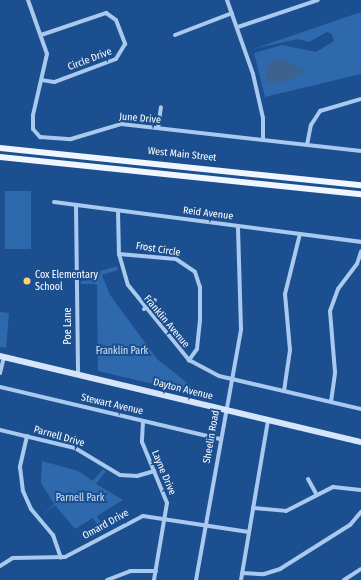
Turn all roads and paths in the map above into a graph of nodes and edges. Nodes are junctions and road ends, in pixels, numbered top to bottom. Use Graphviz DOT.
graph roads {
  1 [pos="28,0"];
  2 [pos="227,0"];
  3 [pos="318,0"];
  4 [pos="232,13"];
  5 [pos="238,27"];
  6 [pos="41,35"];
  7 [pos="175,35"];
  8 [pos="42,80"];
  9 [pos="361,99"];
  10 [pos="161,107"];
  11 [pos="158,128"];
  12 [pos="263,140"];
  13 [pos="307,145"];
  14 [pos="0,148"];
  15 [pos="361,151"];
  16 [pos="0,157"];
  17 [pos="361,185"];
  18 [pos="361,194"];
  19 [pos="54,202"];
  20 [pos="76,205"];
  21 [pos="118,210"];
  22 [pos="238,226"];
  23 [pos="300,234"];
  24 [pos="361,242"];
  25 [pos="361,252"];
  26 [pos="119,254"];
  27 [pos="154,300"];
  28 [pos="144,309"];
  29 [pos="2,357"];
  30 [pos="189,360"];
  31 [pos="0,373"];
  32 [pos="78,374"];
  33 [pos="232,379"];
  34 [pos="0,387"];
  35 [pos="284,391"];
  36 [pos="331,402"];
  37 [pos="361,409"];
  38 [pos="225,410"];
  39 [pos="143,421"];
  40 [pos="268,421"];
  41 [pos="0,430"];
  42 [pos="27,436"];
  43 [pos="220,439"];
  44 [pos="361,442"];
  45 [pos="154,471"];
  46 [pos="308,479"];
  47 [pos="361,490"];
  48 [pos="317,494"];
  49 [pos="253,508"];
  50 [pos="361,512"];
  51 [pos="165,518"];
  52 [pos="205,525"];
  53 [pos="249,532"];
  54 [pos="61,558"];
  55 [pos="0,566"];
  56 [pos="361,569"];
  57 [pos="156,571"];
  58 [pos="242,573"];
  59 [pos="107,580"];
  60 [pos="154,580"];
  61 [pos="196,580"];
  62 [pos="241,580"];
  63 [pos="344,580"];
  1 -- 6 [label="street, June Drive"];
  2 -- 4 [label="street"];
  3 -- 5 [label="street"];
  4 -- 5 [label="street"];
  4 -- 7 [label="street"];
  5 -- 12 [label="street"];
  6 -- 8 [label="street, June Drive"];
  6 -- 8 [label="street, Circle Drive"];
  8 -- 11 [label="street, June Drive"];
  9 -- 13 [label="street"];
  10 -- 11 [label="street"];
  11 -- 12 [label="street, June Drive"];
  12 -- 13 [label="street, June Drive"];
  13 -- 15 [label="street, June Drive"];
  14 -- 17 [label="main road, West Main Street"];
  16 -- 18 [label="main road, West Main Street"];
  19 -- 20 [label="street, Reid Avenue"];
  20 -- 21 [label="street, Reid Avenue"];
  20 -- 32 [label="street, Poe Lane"];
  21 -- 22 [label="street, Reid Avenue"];
  21 -- 26 [label="street, Franklin Avenue"];
  22 -- 23 [label="street, Reid Avenue"];
  22 -- 33 [label="street, Sheelin Road"];
  23 -- 24 [label="street, Reid Avenue"];
  23 -- 35 [label="street"];
  25 -- 36 [label="street"];
  26 -- 28 [label="street, Franklin Avenue"];
  26 -- 30 [label="street, Frost Circle"];
  27 -- 28 [label="street"];
  28 -- 30 [label="street, Franklin Avenue"];
  29 -- 31 [label="street"];
  29 -- 32 [label="main road, Dayton Avenue"];
  30 -- 33 [label="street, Franklin Avenue"];
  32 -- 38 [label="main road, Dayton Avenue"];
  33 -- 35 [label="street, Franklin Avenue"];
  33 -- 38 [label="street, Sheelin Road"];
  34 -- 39 [label="street, Stewart Avenue"];
  35 -- 36 [label="street, Franklin Avenue"];
  36 -- 37 [label="street, Franklin Avenue"];
  38 -- 40 [label="main road, Dayton Avenue"];
  38 -- 43 [label="street, Sheelin Road"];
  39 -- 43 [label="street, Stewart Avenue"];
  39 -- 45 [label="street, Layne Drive"];
  40 -- 44 [label="main road, Dayton Avenue"];
  40 -- 49 [label="street"];
  41 -- 42 [label="street, Parnell Drive"];
  42 -- 45 [label="street, Parnell Drive"];
  42 -- 54 [label="street"];
  43 -- 52 [label="street, Sheelin Road"];
  45 -- 51 [label="street, Layne Drive"];
  46 -- 48 [label="street"];
  47 -- 48 [label="street"];
  48 -- 49 [label="street"];
  49 -- 53 [label="street"];
  50 -- 58 [label="street"];
  51 -- 52 [label="street, Omard Drive"];
  51 -- 54 [label="street, Omard Drive"];
  51 -- 57 [label="street, Layne Drive"];
  52 -- 53 [label="street, Omard Drive"];
  52 -- 61 [label="street, Sheelin Road"];
  53 -- 58 [label="street"];
  54 -- 55 [label="street"];
  56 -- 63 [label="street"];
  57 -- 59 [label="street"];
  57 -- 60 [label="street, Layne Drive"];
  58 -- 62 [label="street"];
}
